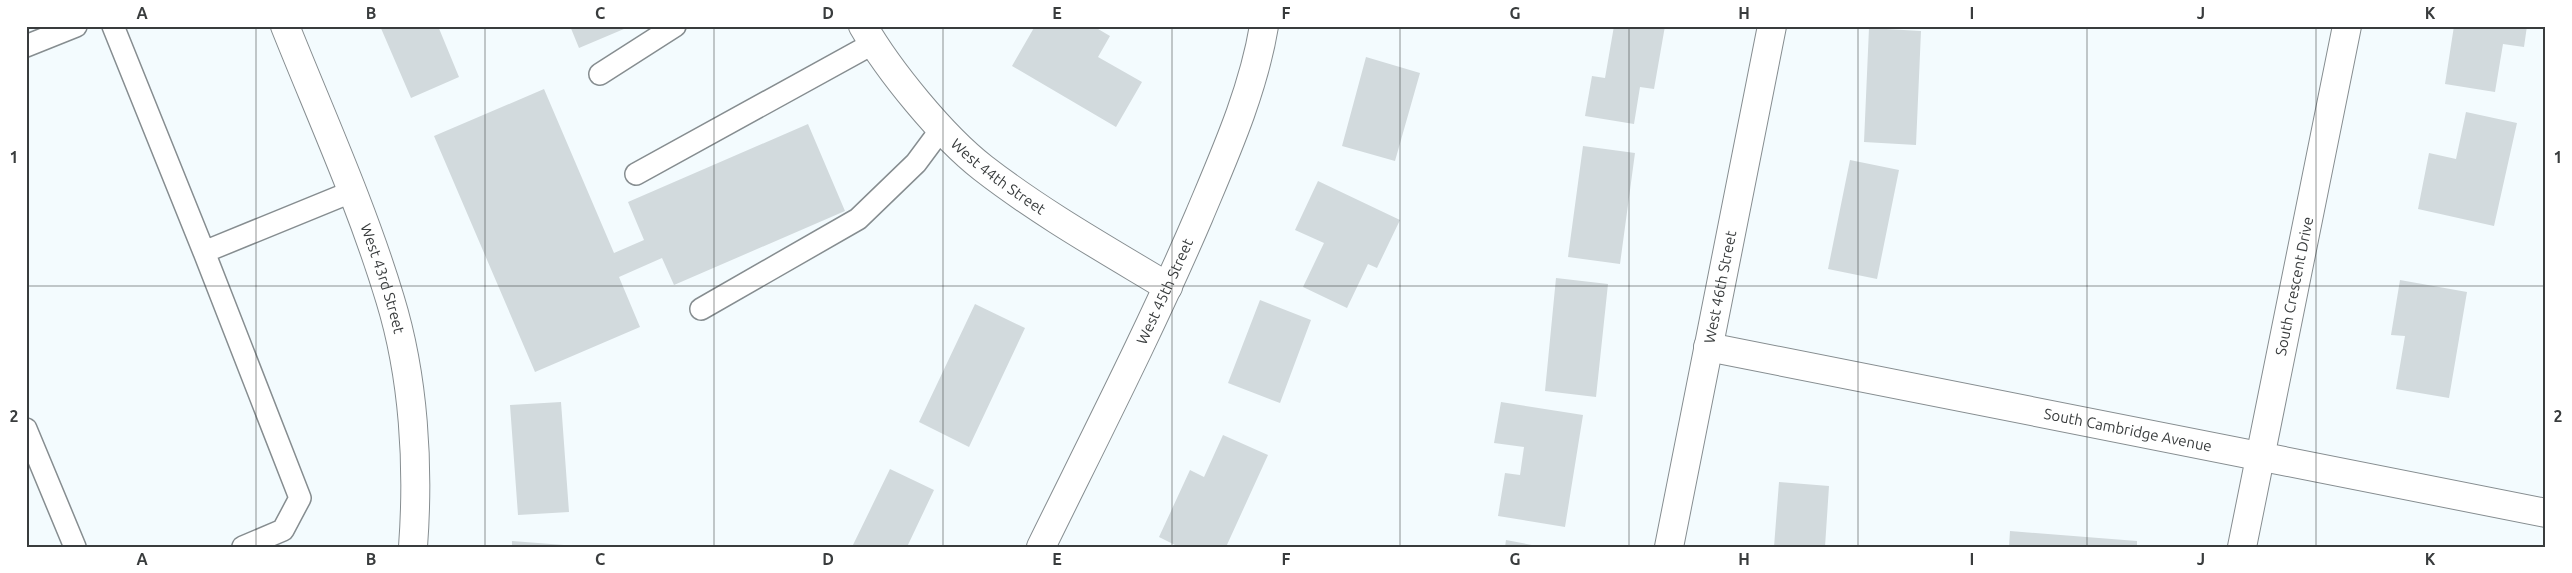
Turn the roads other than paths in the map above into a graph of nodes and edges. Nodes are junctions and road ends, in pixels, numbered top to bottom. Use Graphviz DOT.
graph roads {
  1 [pos="76,26"];
  2 [pos="114,26"];
  3 [pos="285,26"];
  4 [pos="675,26"];
  5 [pos="1264,26"];
  6 [pos="1772,26"];
  7 [pos="2347,26"];
  8 [pos="868,34"];
  9 [pos="26,46"];
  10 [pos="600,74"];
  11 [pos="942,128"];
  12 [pos="636,174"];
  13 [pos="351,192"];
  14 [pos="204,252"];
  15 [pos="1168,287"];
  16 [pos="701,309"];
  17 [pos="1708,347"];
  18 [pos="26,429"];
  19 [pos="2261,455"];
  20 [pos="2546,513"];
  21 [pos="75,547"];
  22 [pos="243,547"];
  23 [pos="413,547"];
  24 [pos="1041,547"];
  25 [pos="1669,547"];
  26 [pos="2242,547"];
  1 -- 9 [label="lane"];
  2 -- 14 [label="lane"];
  3 -- 13 [label="street, West 43rd Street"];
  4 -- 10 [label="lane"];
  5 -- 15 [label="street, West 45th Street"];
  6 -- 17 [label="street, West 46th Street"];
  7 -- 19 [label="street, South Crescent Drive"];
  8 -- 11 [label="street, West 44th Street"];
  8 -- 12 [label="lane"];
  11 -- 15 [label="street, West 44th Street"];
  11 -- 16 [label="lane"];
  13 -- 14 [label="lane"];
  13 -- 23 [label="street, West 43rd Street"];
  14 -- 22 [label="lane"];
  15 -- 24 [label="street, West 45th Street"];
  17 -- 19 [label="street, South Cambridge Avenue"];
  17 -- 25 [label="street, West 46th Street"];
  18 -- 21 [label="lane"];
  19 -- 20 [label="street, South Cambridge Avenue"];
  19 -- 26 [label="street, South Crescent Drive"];
}
